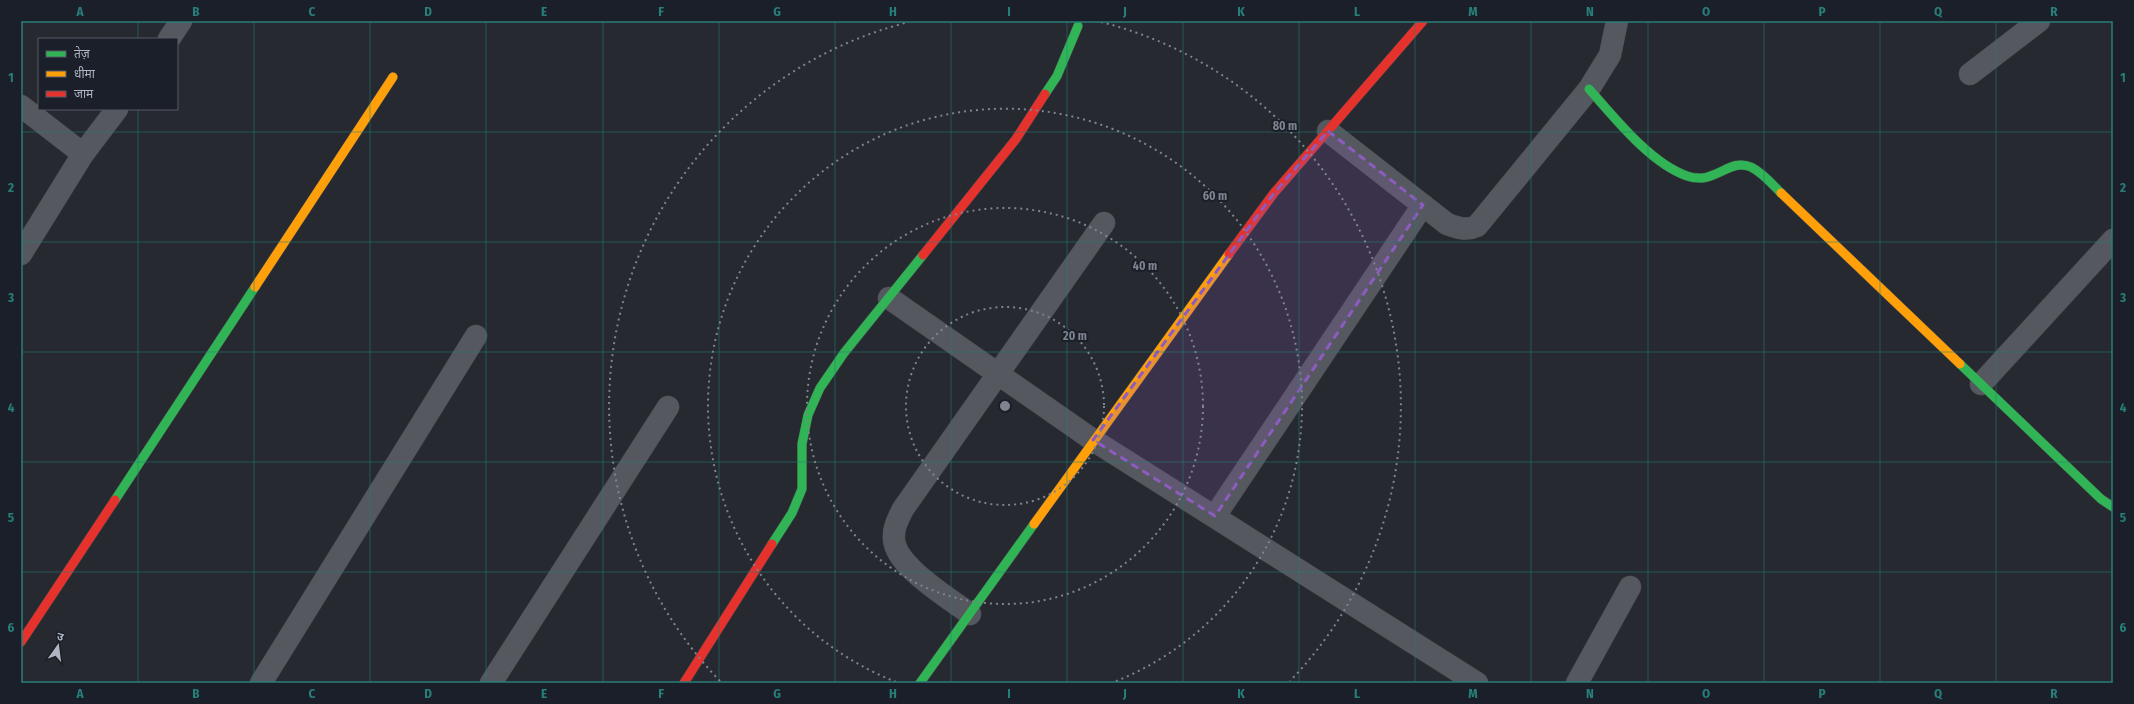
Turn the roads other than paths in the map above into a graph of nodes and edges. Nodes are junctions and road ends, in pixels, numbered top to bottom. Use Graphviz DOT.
graph roads {
  1 [pos="181,21"];
  2 [pos="1423,21"];
  3 [pos="1617,21"];
  4 [pos="2039,21"];
  5 [pos="1078,26"];
  6 [pos="170,38"];
  7 [pos="1970,74"];
  8 [pos="393,77"];
  9 [pos="1589,89"];
  10 [pos="21,106"];
  11 [pos="116,110"];
  12 [pos="1328,131"];
  13 [pos="83,154"];
  14 [pos="1422,205"];
  15 [pos="1104,223"];
  16 [pos="2113,240"];
  17 [pos="21,254"];
  18 [pos="889,298"];
  19 [pos="476,336"];
  20 [pos="998,373"];
  21 [pos="1981,384"];
  22 [pos="668,407"];
  23 [pos="1093,440"];
  24 [pos="2113,507"];
  25 [pos="1215,516"];
  26 [pos="1630,587"];
  27 [pos="970,614"];
  28 [pos="21,642"];
  29 [pos="261,683"];
  30 [pos="491,683"];
  31 [pos="684,683"];
  32 [pos="920,683"];
  33 [pos="1478,683"];
  34 [pos="1577,683"];
  1 -- 6 [label="street"];
  2 -- 12 [label="street"];
  3 -- 9 [label="street"];
  4 -- 7 [label="street"];
  5 -- 18 [label="street"];
  8 -- 28 [label="street"];
  9 -- 14 [label="street"];
  9 -- 21 [label="street"];
  10 -- 13 [label="street"];
  11 -- 13 [label="street"];
  12 -- 14 [label="street"];
  12 -- 23 [label="street"];
  13 -- 17 [label="street"];
  14 -- 25 [label="street"];
  15 -- 20 [label="street"];
  16 -- 21 [label="street"];
  18 -- 20 [label="street"];
  18 -- 31 [label="street"];
  19 -- 29 [label="street"];
  20 -- 23 [label="street"];
  20 -- 27 [label="street"];
  21 -- 24 [label="street"];
  22 -- 30 [label="street"];
  23 -- 25 [label="street"];
  23 -- 27 [label="street"];
  25 -- 33 [label="street"];
  26 -- 34 [label="street"];
  27 -- 32 [label="street"];
}
